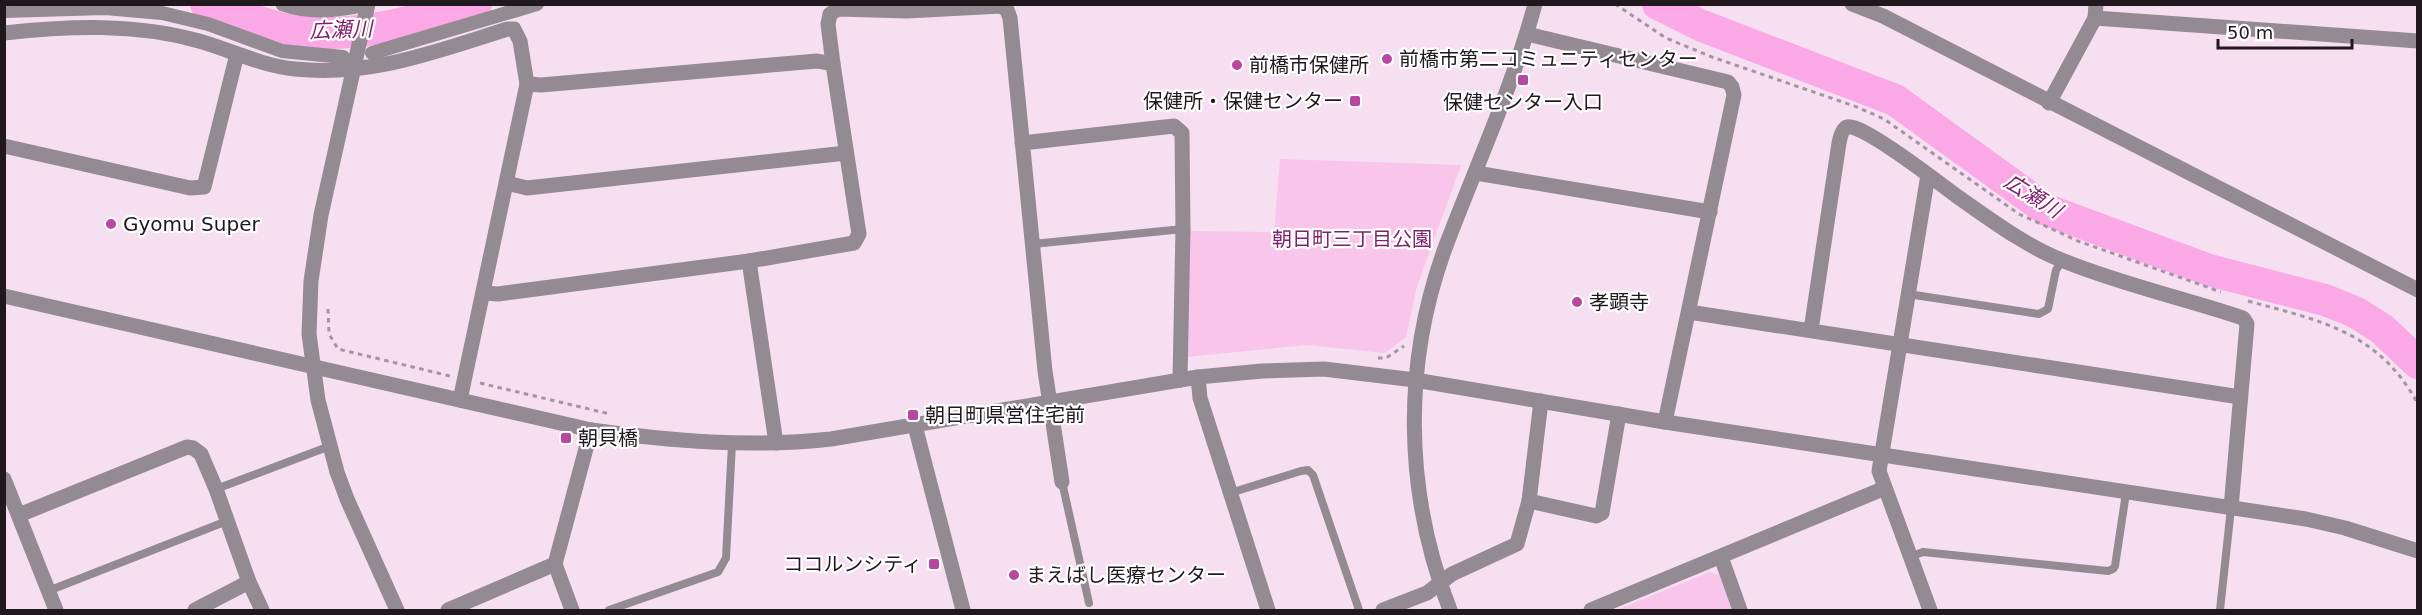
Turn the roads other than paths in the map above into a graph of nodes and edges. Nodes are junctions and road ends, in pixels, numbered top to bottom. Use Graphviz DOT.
graph roads {
  1 [pos="537,4"];
  2 [pos="1535,4"];
  3 [pos="1852,4"];
  4 [pos="290,6"];
  5 [pos="5,7"];
  6 [pos="367,8"];
  7 [pos="2095,11"];
  8 [pos="4,33"];
  9 [pos="1527,34"];
  10 [pos="2418,41"];
  11 [pos="365,50"];
  12 [pos="237,54"];
  13 [pos="343,57"];
  14 [pos="834,64"];
  15 [pos="354,70"];
  16 [pos="527,84"];
  17 [pos="2049,103"];
  18 [pos="1022,143"];
  19 [pos="4,146"];
  20 [pos="846,153"];
  21 [pos="1476,173"];
  22 [pos="1928,175"];
  23 [pos="507,183"];
  24 [pos="1710,212"];
  25 [pos="1183,229"];
  26 [pos="1033,244"];
  27 [pos="748,261"];
  28 [pos="2062,261"];
  29 [pos="2418,290"];
  30 [pos="484,293"];
  31 [pos="1908,294"];
  32 [pos="4,296"];
  33 [pos="1689,312"];
  34 [pos="1811,330"];
  35 [pos="1900,345"];
  36 [pos="313,368"];
  37 [pos="1198,377"];
  38 [pos="1180,380"];
  39 [pos="1414,380"];
  40 [pos="2240,397"];
  41 [pos="460,400"];
  42 [pos="1541,401"];
  43 [pos="1050,403"];
  44 [pos="1619,414"];
  45 [pos="1665,422"];
  46 [pos="915,426"];
  47 [pos="591,430"];
  48 [pos="776,443"];
  49 [pos="732,444"];
  50 [pos="330,446"];
  51 [pos="1882,456"];
  52 [pos="4,479"];
  53 [pos="1062,482"];
  54 [pos="1885,488"];
  55 [pos="216,489"];
  56 [pos="1230,493"];
  57 [pos="2126,494"];
  58 [pos="1529,501"];
  59 [pos="2231,508"];
  60 [pos="19,515"];
  61 [pos="227,521"];
  62 [pos="2418,551"];
  63 [pos="1912,556"];
  64 [pos="1720,557"];
  65 [pos="555,564"];
  66 [pos="249,582"];
  67 [pos="1440,582"];
  68 [pos="48,591"];
  69 [pos="1089,603"];
  70 [pos="56,610"];
  71 [pos="195,610"];
  72 [pos="262,610"];
  73 [pos="397,610"];
  74 [pos="448,610"];
  75 [pos="572,610"];
  76 [pos="609,610"];
  77 [pos="963,610"];
  78 [pos="1268,610"];
  79 [pos="1359,610"];
  80 [pos="1383,610"];
  81 [pos="1450,610"];
  82 [pos="1591,610"];
  83 [pos="1740,610"];
  84 [pos="1930,610"];
  85 [pos="2220,610"];
  1 -- 11 [label="street"];
  2 -- 9 [label="street"];
  3 -- 17 [label="street"];
  4 -- 6 [label="street"];
  5 -- 13 [label="street"];
  6 -- 11 [label="street"];
  7 -- 10 [label="street"];
  7 -- 17 [label="street"];
  8 -- 12 [label="street"];
  9 -- 21 [label="street"];
  9 -- 24 [label="street"];
  11 -- 15 [label="street"];
  12 -- 15 [label="street"];
  12 -- 19 [label="street"];
  14 -- 16 [label="street"];
  14 -- 18 [label="street"];
  14 -- 20 [label="street"];
  15 -- 16 [label="street"];
  15 -- 36 [label="street"];
  16 -- 23 [label="street"];
  17 -- 29 [label="street"];
  18 -- 25 [label="street"];
  18 -- 26 [label="street"];
  20 -- 23 [label="street"];
  20 -- 27 [label="street"];
  21 -- 24 [label="street"];
  21 -- 39 [label="street"];
  22 -- 28 [label="street"];
  22 -- 31 [label="street"];
  22 -- 34 [label="street"];
  23 -- 30 [label="street"];
  24 -- 33 [label="street"];
  25 -- 26 [label="lane"];
  25 -- 38 [label="street"];
  26 -- 43 [label="street"];
  27 -- 30 [label="street"];
  27 -- 48 [label="street"];
  28 -- 31 [label="lane"];
  28 -- 40 [label="street"];
  30 -- 41 [label="street"];
  31 -- 35 [label="street"];
  32 -- 36 [label="street"];
  33 -- 34 [label="street"];
  33 -- 45 [label="street"];
  34 -- 35 [label="street"];
  35 -- 40 [label="street"];
  35 -- 51 [label="street"];
  36 -- 41 [label="street"];
  36 -- 50 [label="street"];
  37 -- 38 [label="street"];
  37 -- 39 [label="street"];
  37 -- 56 [label="street"];
  38 -- 43 [label="street"];
  39 -- 42 [label="street"];
  39 -- 67 [label="street"];
  40 -- 59 [label="street"];
  41 -- 47 [label="street"];
  42 -- 44 [label="street"];
  42 -- 58 [label="street"];
  43 -- 46 [label="street"];
  43 -- 53 [label="street"];
  44 -- 45 [label="street"];
  44 -- 58 [label="street"];
  45 -- 51 [label="street"];
  46 -- 48 [label="street"];
  46 -- 77 [label="street"];
  47 -- 49 [label="street"];
  47 -- 65 [label="street"];
  48 -- 49 [label="street"];
  49 -- 76 [label="lane"];
  50 -- 55 [label="lane"];
  50 -- 73 [label="street"];
  51 -- 54 [label="street"];
  51 -- 57 [label="street"];
  52 -- 60 [label="street"];
  53 -- 69 [label="lane"];
  54 -- 63 [label="street"];
  54 -- 64 [label="street"];
  55 -- 60 [label="street"];
  55 -- 61 [label="street"];
  56 -- 78 [label="street"];
  56 -- 79 [label="lane"];
  57 -- 59 [label="street"];
  57 -- 63 [label="lane"];
  58 -- 67 [label="street"];
  59 -- 62 [label="street"];
  59 -- 85 [label="lane"];
  60 -- 68 [label="street"];
  61 -- 66 [label="street"];
  61 -- 68 [label="lane"];
  63 -- 84 [label="street"];
  64 -- 82 [label="street"];
  64 -- 83 [label="street"];
  65 -- 74 [label="street"];
  65 -- 75 [label="street"];
  66 -- 71 [label="street"];
  66 -- 72 [label="street"];
  67 -- 80 [label="street"];
  67 -- 81 [label="street"];
  68 -- 70 [label="street"];
}
